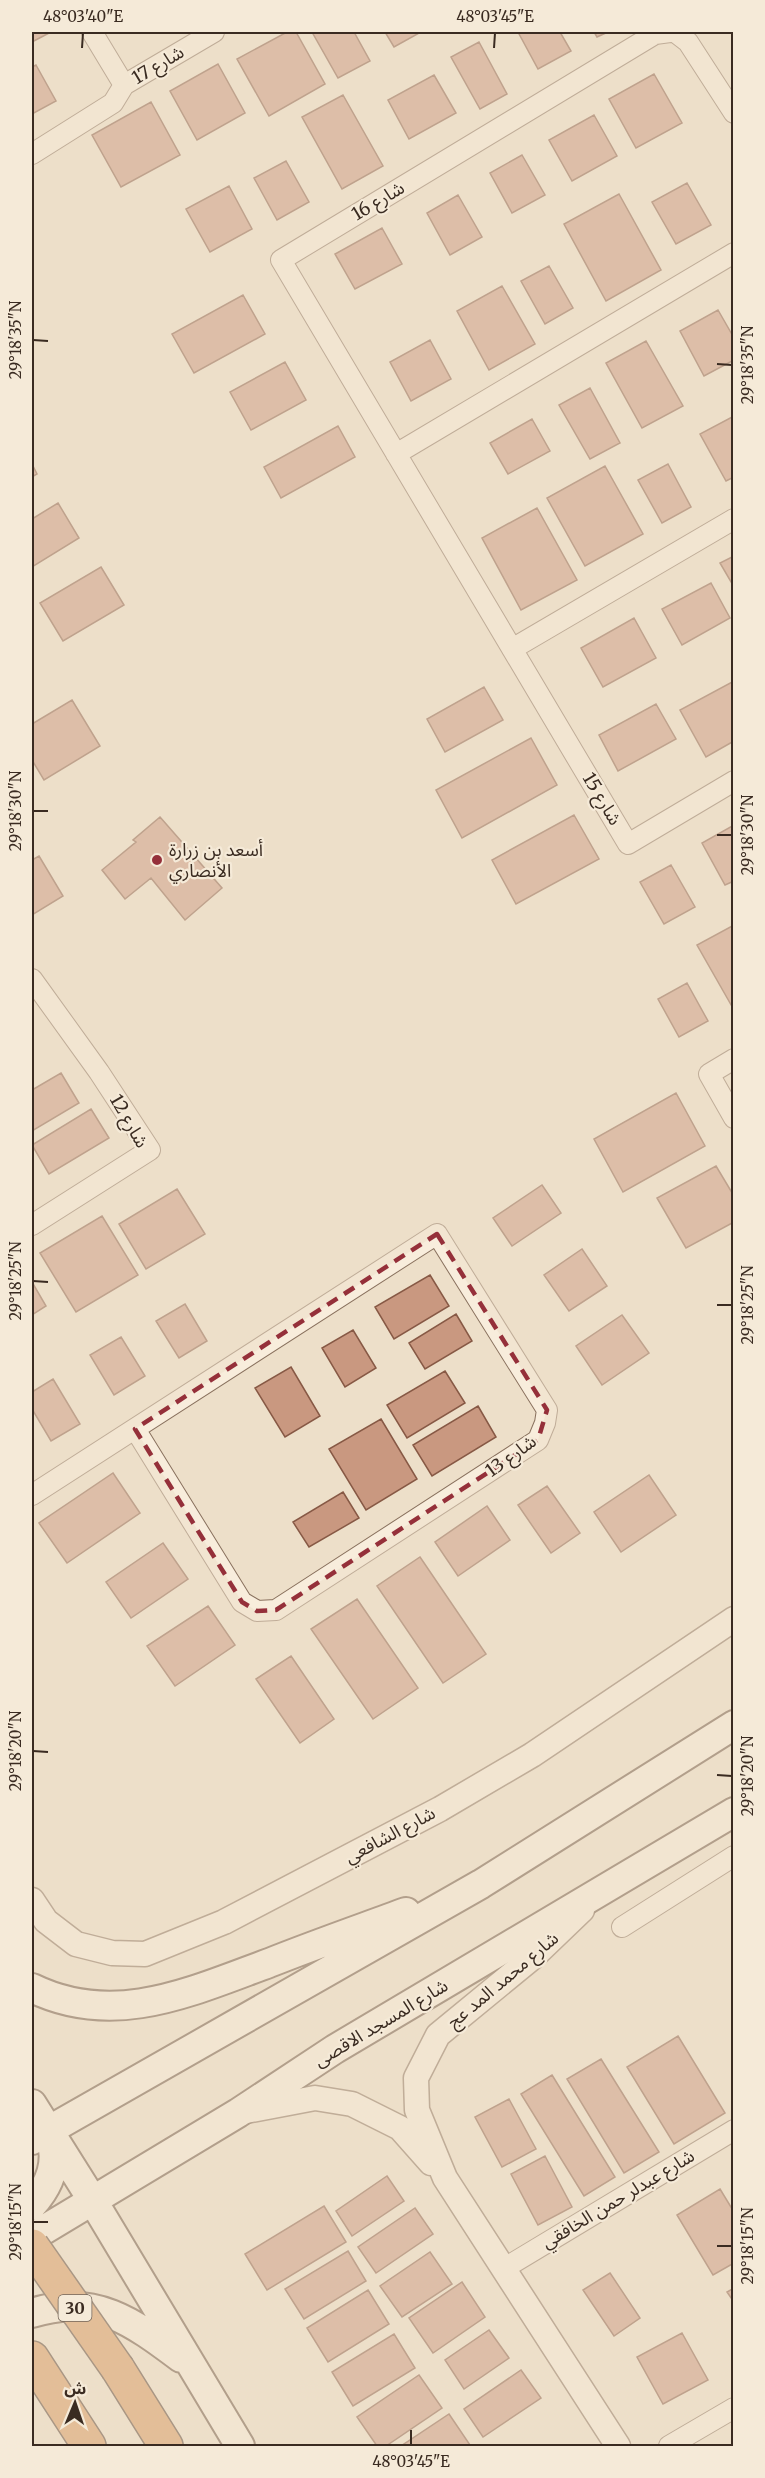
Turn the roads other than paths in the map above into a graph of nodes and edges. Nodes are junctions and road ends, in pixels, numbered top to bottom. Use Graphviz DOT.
graph roads {
  1 [pos="92,32"];
  2 [pos="214,32"];
  3 [pos="670,32"];
  4 [pos="675,32"];
  5 [pos="124,85"];
  6 [pos="734,113"];
  7 [pos="32,154"];
  8 [pos="734,253"];
  9 [pos="396,454"];
  10 [pos="734,519"];
  11 [pos="446,537"];
  12 [pos="512,649"];
  13 [pos="734,781"];
  14 [pos="32,979"];
  15 [pos="734,1059"];
  16 [pos="734,1118"];
  17 [pos="32,1225"];
  18 [pos="135,1429"];
  19 [pos="32,1495"];
  20 [pos="734,1619"];
  21 [pos="734,1725"];
  22 [pos="734,1812"];
  23 [pos="734,1856"];
  24 [pos="481,1884"];
  25 [pos="600,1893"];
  26 [pos="32,1900"];
  27 [pos="622,1927"];
  28 [pos="32,1988"];
  29 [pos="32,2104"];
  30 [pos="238,2113"];
  31 [pos="734,2130"];
  32 [pos="40,2134"];
  33 [pos="445,2178"];
  34 [pos="93,2201"];
  35 [pos="32,2205"];
  36 [pos="32,2237"];
  37 [pos="32,2246"];
  38 [pos="503,2269"];
  39 [pos="32,2313"];
  40 [pos="32,2358"];
  41 [pos="192,2367"];
  42 [pos="734,2408"];
  43 [pos="89,2446"];
  44 [pos="166,2446"];
  45 [pos="240,2446"];
  46 [pos="618,2446"];
  47 [pos="669,2446"];
  1 -- 5 [label="street, شارع 17"];
  2 -- 5 [label="street, شارع 17"];
  3 -- 9 [label="street, شارع 16"];
  4 -- 6 [label="street"];
  5 -- 7 [label="street"];
  8 -- 9 [label="street"];
  9 -- 11 [label="street, شارع 16"];
  10 -- 12 [label="street"];
  11 -- 12 [label="street, شارع 15"];
  12 -- 13 [label="street, شارع 15"];
  14 -- 17 [label="street, شارع 12"];
  15 -- 16 [label="street"];
  18 -- 18 [label="street, شارع 13"];
  18 -- 19 [label="street, شارع 13"];
  20 -- 26 [label="street, شارع الشافعي"];
  21 -- 24 [label="main road"];
  22 -- 25 [label="main road, شارع المسجد الاقصى"];
  23 -- 27 [label="street"];
  24 -- 28 [label="main road"];
  24 -- 32 [label="main road"];
  25 -- 30 [label="main road, شارع المسجد الاقصى"];
  25 -- 33 [label="street, شارع محمد المد عج"];
  29 -- 32 [label="main road"];
  30 -- 33 [label="street, شارع محمد المد عج"];
  30 -- 34 [label="main road, شارع المسجد الاقصى"];
  31 -- 38 [label="street, شارع عبدلر حمن الخافقي"];
  32 -- 34 [label="main road"];
  32 -- 35 [label="main road"];
  33 -- 38 [label="street, شارع محمد المد عج"];
  34 -- 36 [label="main road, شارع المسجد الاقصى"];
  34 -- 41 [label="main road"];
  37 -- 44 [label="highway, 30, bridge"];
  38 -- 46 [label="street, شارع محمد المد عج"];
  39 -- 41 [label="main road"];
  40 -- 43 [label="highway"];
  41 -- 45 [label="main road"];
  42 -- 47 [label="street"];
}
